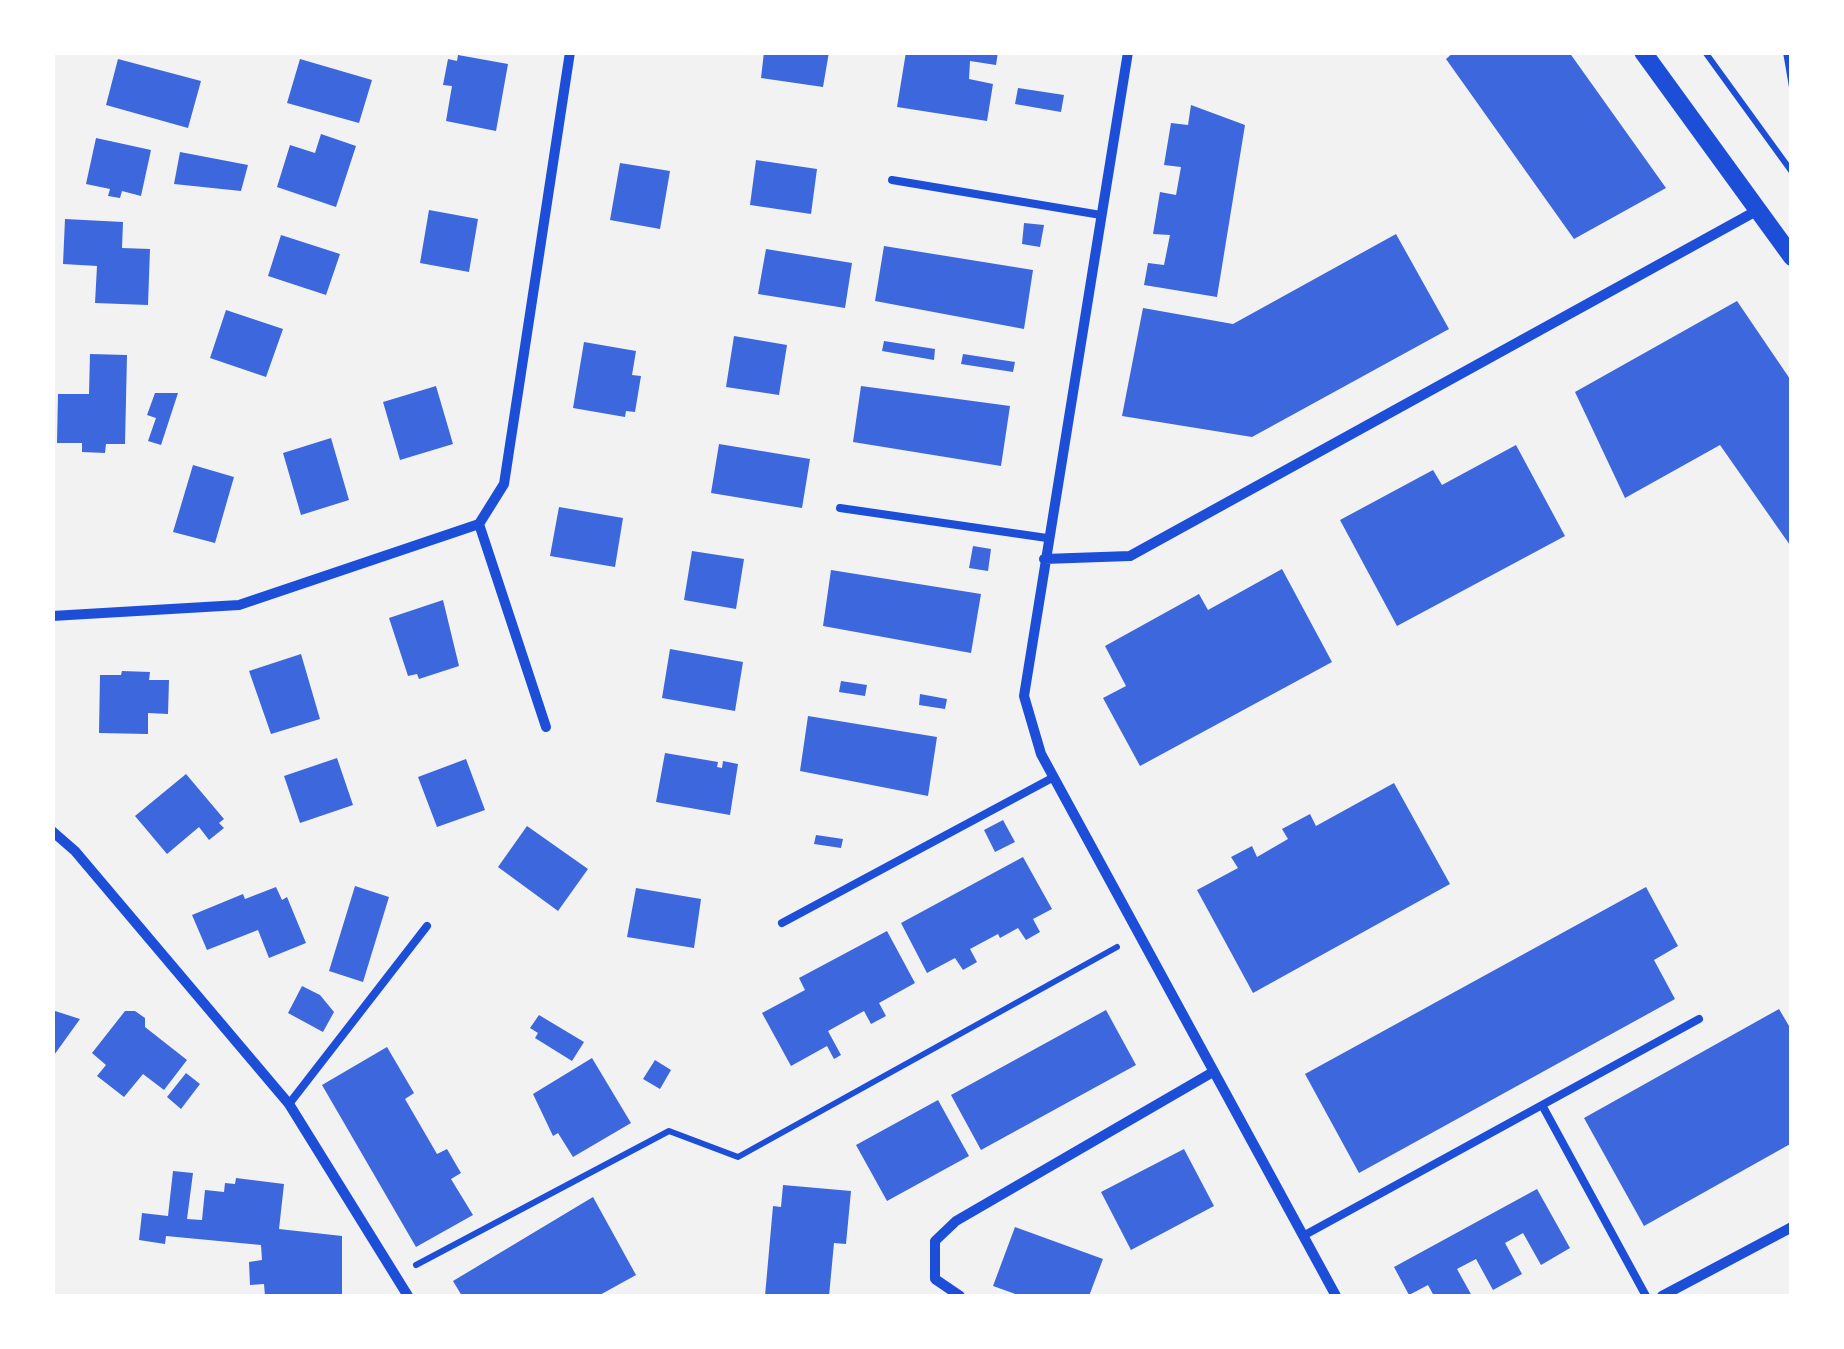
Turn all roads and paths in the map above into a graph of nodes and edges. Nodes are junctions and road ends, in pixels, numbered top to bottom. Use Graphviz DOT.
graph roads {
  1 [pos="570,52"];
  2 [pos="1128,52"];
  3 [pos="1643,52"];
  4 [pos="1706,52"];
  5 [pos="1786,52"];
  6 [pos="1792,86"];
  7 [pos="1792,172"];
  8 [pos="892,180"];
  9 [pos="1758,210"];
  10 [pos="1101,215"];
  11 [pos="1792,257"];
  12 [pos="840,508"];
  13 [pos="479,524"];
  14 [pos="1048,538"];
  15 [pos="1044,559"];
  16 [pos="52,616"];
  17 [pos="546,727"];
  18 [pos="1054,778"];
  19 [pos="52,830"];
  20 [pos="782,922"];
  21 [pos="426,926"];
  22 [pos="1138,935"];
  23 [pos="1699,1019"];
  24 [pos="1213,1072"];
  25 [pos="289,1104"];
  26 [pos="1542,1105"];
  27 [pos="1792,1227"];
  28 [pos="1303,1236"];
  29 [pos="397,1275"];
  30 [pos="408,1296"];
  31 [pos="960,1296"];
  32 [pos="1336,1296"];
  33 [pos="1646,1296"];
  34 [pos="1662,1296"];
  1 -- 13 [label="street"];
  2 -- 10 [label="street"];
  3 -- 9 [label="street"];
  4 -- 7 [label="path"];
  5 -- 6 [label="path"];
  8 -- 10 [label="lane"];
  9 -- 11 [label="street"];
  9 -- 15 [label="street"];
  10 -- 14 [label="street"];
  12 -- 14 [label="lane"];
  13 -- 16 [label="street"];
  13 -- 17 [label="street"];
  14 -- 15 [label="street"];
  15 -- 18 [label="street"];
  18 -- 20 [label="lane"];
  18 -- 22 [label="street"];
  19 -- 25 [label="street"];
  21 -- 25 [label="lane"];
  22 -- 24 [label="street"];
  22 -- 29 [label="path"];
  23 -- 26 [label="lane"];
  24 -- 28 [label="street"];
  24 -- 31 [label="street"];
  25 -- 29 [label="street"];
  26 -- 28 [label="lane"];
  26 -- 33 [label="lane"];
  27 -- 34 [label="street"];
  28 -- 32 [label="street"];
  29 -- 30 [label="street"];
}
